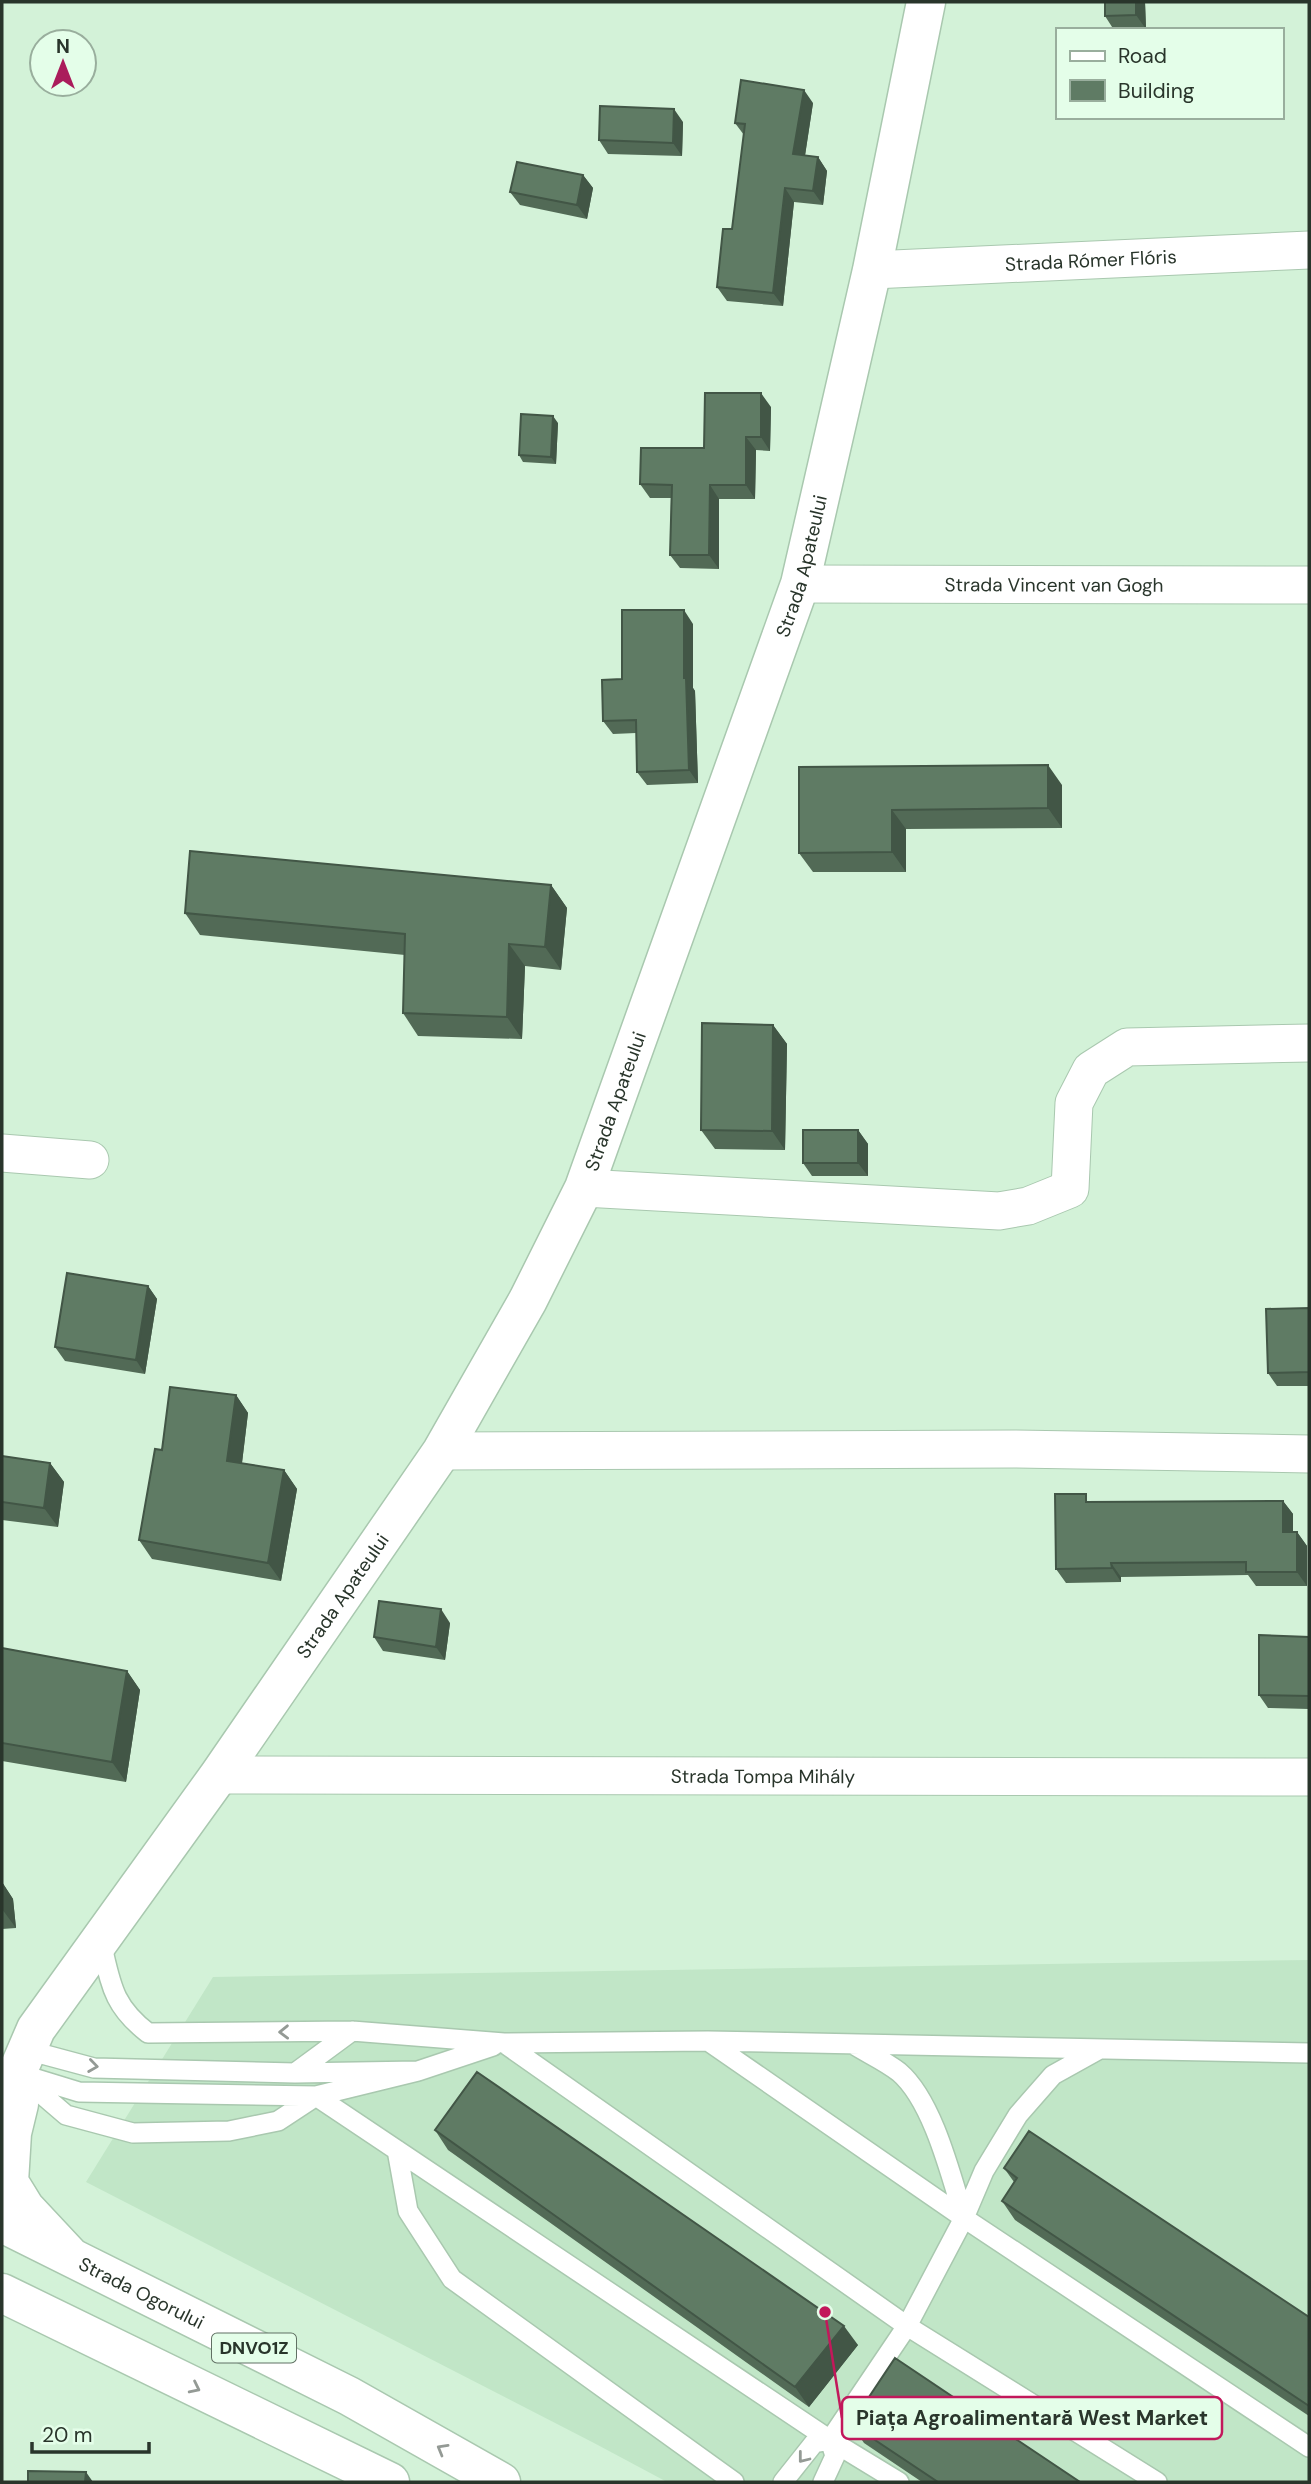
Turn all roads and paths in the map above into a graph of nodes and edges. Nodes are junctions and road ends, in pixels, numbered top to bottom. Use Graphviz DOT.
graph roads {
  1 [pos="926,2"];
  2 [pos="1309,250"];
  3 [pos="872,270"];
  4 [pos="800,584"];
  5 [pos="1309,585"];
  6 [pos="1309,1043"];
  7 [pos="2,1153"];
  8 [pos="90,1160"];
  9 [pos="584,1188"];
  10 [pos="442,1451"];
  11 [pos="1309,1454"];
  12 [pos="219,1774"];
  13 [pos="1309,1777"];
  14 [pos="101,1942"];
  15 [pos="352,2031"];
  16 [pos="708,2041"];
  17 [pos="504,2043"];
  18 [pos="852,2044"];
  19 [pos="1099,2049"];
  20 [pos="1309,2053"];
  21 [pos="15,2067"];
  22 [pos="418,2071"];
  23 [pos="295,2073"];
  24 [pos="316,2096"];
  25 [pos="397,2150"];
  26 [pos="964,2218"];
  27 [pos="2,2223"];
  28 [pos="68,2254"];
  29 [pos="2,2293"];
  30 [pos="2,2312"];
  31 [pos="907,2326"];
  32 [pos="145,2364"];
  33 [pos="830,2440"];
  34 [pos="1309,2447"];
  35 [pos="390,2482"];
  36 [pos="501,2482"];
  37 [pos="734,2482"];
  38 [pos="783,2482"];
  39 [pos="822,2482"];
  40 [pos="899,2482"];
  41 [pos="1157,2482"];
  1 -- 3 [label="main road, Strada Apateului"];
  2 -- 3 [label="street, Strada Rómer Flóris"];
  3 -- 4 [label="main road, Strada Apateului"];
  4 -- 5 [label="street, Strada Vincent van Gogh"];
  4 -- 9 [label="main road, Strada Apateului"];
  6 -- 9 [label="street"];
  7 -- 8 [label="street"];
  9 -- 10 [label="main road, Strada Apateului"];
  10 -- 11 [label="street"];
  10 -- 12 [label="main road, Strada Apateului"];
  12 -- 13 [label="street, Strada Tompa Mihály"];
  12 -- 14 [label="main road, Strada Apateului"];
  15 -- 14 [label="lane, one-way"];
  14 -- 21 [label="main road, Strada Apateului"];
  15 -- 17 [label="lane"];
  15 -- 23 [label="lane"];
  16 -- 17 [label="lane"];
  16 -- 18 [label="lane"];
  16 -- 26 [label="lane"];
  17 -- 22 [label="lane"];
  17 -- 31 [label="lane"];
  18 -- 19 [label="lane"];
  18 -- 26 [label="lane"];
  19 -- 20 [label="lane"];
  19 -- 26 [label="lane"];
  21 -- 23 [label="lane, one-way"];
  21 -- 24 [label="lane"];
  21 -- 24 [label="lane"];
  21 -- 28 [label="main road, Strada Apateului"];
  22 -- 23 [label="lane"];
  22 -- 24 [label="lane"];
  24 -- 25 [label="lane"];
  25 -- 33 [label="lane"];
  25 -- 37 [label="lane"];
  26 -- 31 [label="lane"];
  26 -- 34 [label="lane"];
  27 -- 28 [label="main road, Strada Ogorului / DNVO1Z"];
  36 -- 28 [label="main road, Strada Ogorului / DNVO1Z, one-way"];
  29 -- 32 [label="main road"];
  30 -- 32 [label="main road"];
  31 -- 33 [label="lane"];
  31 -- 41 [label="lane"];
  32 -- 35 [label="main road, one-way"];
  33 -- 38 [label="lane, one-way"];
  33 -- 39 [label="lane"];
  33 -- 40 [label="lane"];
}
